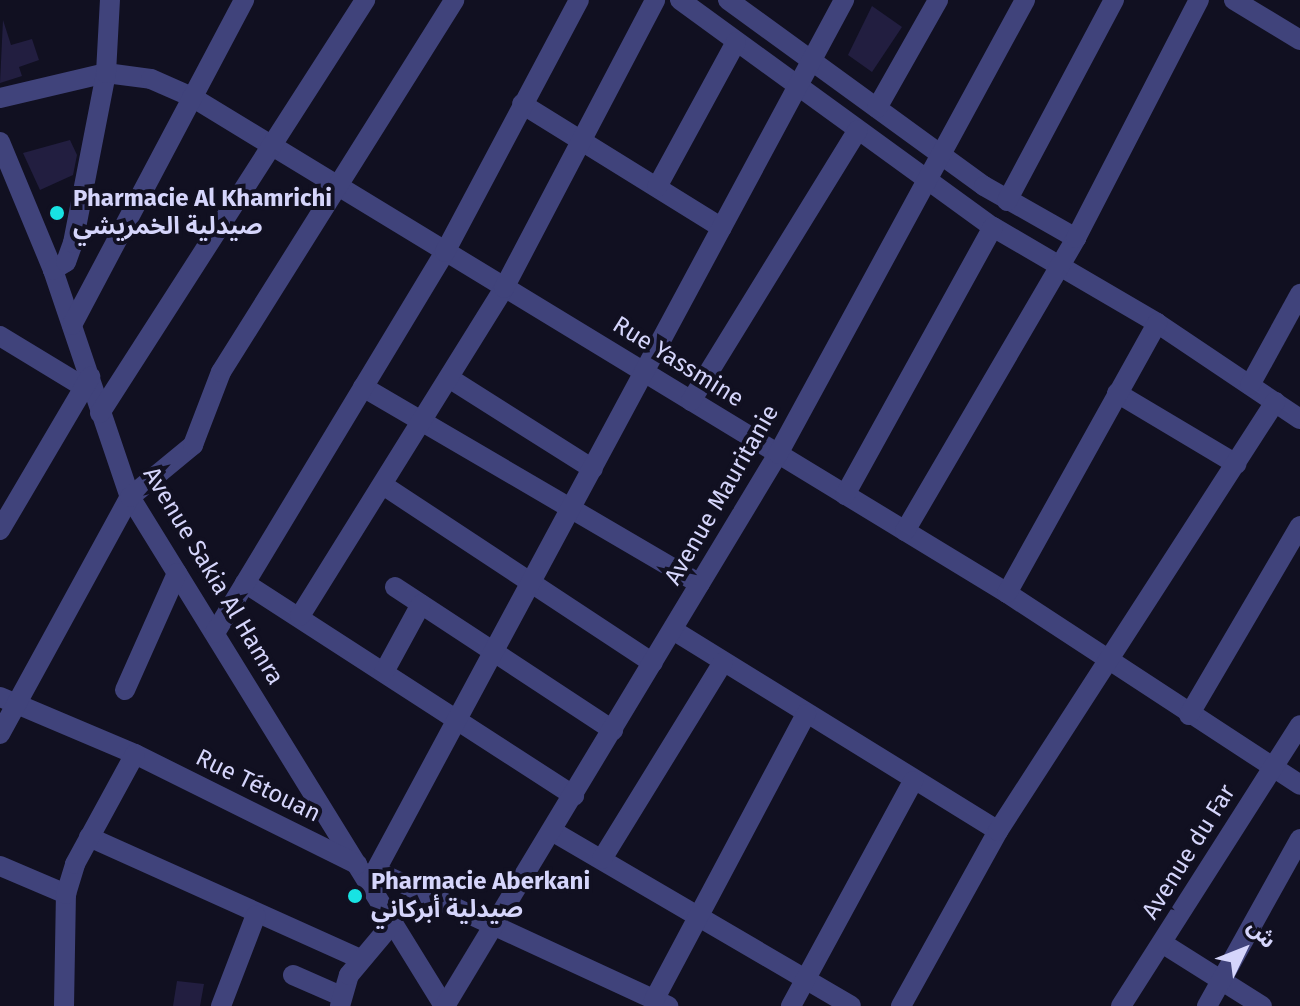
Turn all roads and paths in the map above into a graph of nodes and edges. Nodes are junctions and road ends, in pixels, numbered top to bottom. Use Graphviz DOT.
graph roads {
  1 [pos="110,0"];
  2 [pos="244,0"];
  3 [pos="365,0"];
  4 [pos="454,0"];
  5 [pos="579,0"];
  6 [pos="655,0"];
  7 [pos="680,0"];
  8 [pos="728,0"];
  9 [pos="844,0"];
  10 [pos="938,0"];
  11 [pos="1025,0"];
  12 [pos="1114,0"];
  13 [pos="1199,0"];
  14 [pos="1234,0"];
  15 [pos="758,9"];
  16 [pos="1299,36"];
  17 [pos="736,42"];
  18 [pos="812,59"];
  19 [pos="106,73"];
  20 [pos="798,85"];
  21 [pos="192,97"];
  22 [pos="0,98"];
  23 [pos="522,104"];
  24 [pos="877,108"];
  25 [pos="858,130"];
  26 [pos="582,139"];
  27 [pos="277,145"];
  28 [pos="1,147"];
  29 [pos="939,153"];
  30 [pos="927,180"];
  31 [pos="341,187"];
  32 [pos="657,187"];
  33 [pos="1007,201"];
  34 [pos="993,227"];
  35 [pos="722,228"];
  36 [pos="1076,238"];
  37 [pos="445,252"];
  38 [pos="1059,268"];
  39 [pos="53,270"];
  40 [pos="504,288"];
  41 [pos="1300,294"];
  42 [pos="1157,323"];
  43 [pos="72,325"];
  44 [pos="0,336"];
  45 [pos="647,371"];
  46 [pos="449,378"];
  47 [pos="87,382"];
  48 [pos="1250,385"];
  49 [pos="363,387"];
  50 [pos="1117,393"];
  51 [pos="691,401"];
  52 [pos="1275,402"];
  53 [pos="100,413"];
  54 [pos="1300,419"];
  55 [pos="422,422"];
  56 [pos="778,454"];
  57 [pos="1236,464"];
  58 [pos="593,469"];
  59 [pos="383,485"];
  60 [pos="845,495"];
  61 [pos="130,497"];
  62 [pos="571,510"];
  63 [pos="1300,526"];
  64 [pos="0,530"];
  65 [pos="905,531"];
  66 [pos="177,573"];
  67 [pos="245,583"];
  68 [pos="532,583"];
  69 [pos="700,584"];
  70 [pos="395,587"];
  71 [pos="1007,593"];
  72 [pos="421,604"];
  73 [pos="300,616"];
  74 [pos="673,630"];
  75 [pos="215,633"];
  76 [pos="494,653"];
  77 [pos="723,662"];
  78 [pos="1108,662"];
  79 [pos="653,663"];
  80 [pos="384,672"];
  81 [pos="125,690"];
  82 [pos="8,701"];
  83 [pos="806,714"];
  84 [pos="1189,715"];
  85 [pos="458,724"];
  86 [pos="1300,725"];
  87 [pos="613,730"];
  88 [pos="0,734"];
  89 [pos="135,754"];
  90 [pos="1272,768"];
  91 [pos="913,781"];
  92 [pos="1300,785"];
  93 [pos="574,796"];
  94 [pos="552,831"];
  95 [pos="998,831"];
  96 [pos="89,837"];
  97 [pos="1300,839"];
  98 [pos="602,859"];
  99 [pos="0,866"];
  100 [pos="367,873"];
  101 [pos="66,894"];
  102 [pos="701,913"];
  103 [pos="256,915"];
  104 [pos="391,925"];
  105 [pos="495,928"];
  106 [pos="1162,943"];
  107 [pos="360,959"];
  108 [pos="293,975"];
  109 [pos="808,976"];
  110 [pos="1221,980"];
  111 [pos="341,1001"];
  112 [pos="661,1003"];
  113 [pos="64,1006"];
  114 [pos="221,1006"];
  115 [pos="445,1006"];
  116 [pos="791,1006"];
  117 [pos="851,1006"];
  118 [pos="901,1006"];
  119 [pos="1121,1006"];
  120 [pos="1207,1006"];
  121 [pos="1262,1006"];
  1 -- 19 [label="street"];
  2 -- 21 [label="street"];
  3 -- 27 [label="street"];
  4 -- 31 [label="street"];
  5 -- 23 [label="street"];
  6 -- 26 [label="street"];
  7 -- 17 [label="street"];
  8 -- 15 [label="street"];
  9 -- 18 [label="street"];
  10 -- 24 [label="street"];
  11 -- 29 [label="street, Avenue Mauritanie"];
  12 -- 33 [label="street"];
  13 -- 36 [label="street"];
  14 -- 16 [label="street"];
  15 -- 18 [label="street"];
  17 -- 20 [label="street"];
  17 -- 32 [label="street"];
  18 -- 20 [label="street"];
  18 -- 24 [label="street"];
  19 -- 21 [label="street, Rue Yassmine"];
  19 -- 22 [label="street, Rue Yassmine"];
  19 -- 39 [label="street"];
  20 -- 25 [label="street"];
  20 -- 35 [label="street"];
  21 -- 27 [label="street, Rue Yassmine"];
  21 -- 43 [label="street"];
  23 -- 26 [label="street"];
  23 -- 37 [label="street"];
  24 -- 29 [label="street"];
  25 -- 30 [label="street"];
  25 -- 51 [label="street"];
  26 -- 32 [label="street"];
  26 -- 40 [label="street"];
  27 -- 31 [label="street, Rue Yassmine"];
  27 -- 53 [label="street"];
  28 -- 39 [label="street, Avenue Sakia Al Hamra"];
  29 -- 30 [label="street, Avenue Mauritanie"];
  29 -- 33 [label="street"];
  30 -- 34 [label="street"];
  30 -- 56 [label="street, Avenue Mauritanie"];
  31 -- 37 [label="street, Rue Yassmine"];
  31 -- 61 [label="street"];
  32 -- 35 [label="street"];
  33 -- 36 [label="street"];
  34 -- 38 [label="street"];
  34 -- 60 [label="street"];
  35 -- 45 [label="street"];
  36 -- 38 [label="street"];
  37 -- 40 [label="street, Rue Yassmine"];
  37 -- 49 [label="street"];
  38 -- 42 [label="street"];
  38 -- 65 [label="street"];
  39 -- 43 [label="street, Avenue Sakia Al Hamra"];
  40 -- 45 [label="street, Rue Yassmine"];
  40 -- 46 [label="street"];
  41 -- 48 [label="street"];
  42 -- 48 [label="street"];
  42 -- 50 [label="street"];
  43 -- 47 [label="street, Avenue Sakia Al Hamra"];
  44 -- 47 [label="street"];
  45 -- 51 [label="street, Rue Yassmine"];
  45 -- 58 [label="street"];
  46 -- 55 [label="street"];
  46 -- 58 [label="street"];
  47 -- 53 [label="street, Avenue Sakia Al Hamra"];
  47 -- 64 [label="street"];
  48 -- 52 [label="street"];
  49 -- 55 [label="street"];
  49 -- 67 [label="street"];
  50 -- 57 [label="street"];
  50 -- 71 [label="street"];
  51 -- 56 [label="street, Rue Yassmine"];
  52 -- 54 [label="street"];
  52 -- 57 [label="street"];
  53 -- 61 [label="street, Avenue Sakia Al Hamra"];
  55 -- 59 [label="street"];
  55 -- 62 [label="street"];
  56 -- 60 [label="street, Rue Yassmine"];
  56 -- 69 [label="street, Avenue Mauritanie"];
  57 -- 78 [label="street"];
  58 -- 62 [label="street"];
  59 -- 68 [label="street"];
  59 -- 73 [label="street"];
  60 -- 65 [label="street, Rue Yassmine"];
  61 -- 66 [label="street, Avenue Sakia Al Hamra"];
  61 -- 82 [label="street"];
  62 -- 68 [label="street"];
  62 -- 69 [label="street"];
  63 -- 84 [label="street"];
  65 -- 71 [label="street, Rue Yassmine"];
  66 -- 75 [label="street, Avenue Sakia Al Hamra"];
  66 -- 81 [label="street"];
  67 -- 73 [label="street"];
  67 -- 75 [label="street"];
  68 -- 76 [label="street"];
  68 -- 79 [label="street"];
  69 -- 74 [label="street, Avenue Mauritanie"];
  70 -- 72 [label="street"];
  71 -- 78 [label="street, Rue Yassmine"];
  72 -- 76 [label="street"];
  72 -- 80 [label="street"];
  73 -- 80 [label="street"];
  74 -- 77 [label="street"];
  74 -- 79 [label="street, Avenue Mauritanie"];
  75 -- 100 [label="street, Avenue Sakia Al Hamra"];
  76 -- 85 [label="street"];
  76 -- 87 [label="street"];
  77 -- 83 [label="street"];
  77 -- 98 [label="street"];
  78 -- 84 [label="street, Rue Yassmine"];
  78 -- 95 [label="street"];
  79 -- 87 [label="street, Avenue Mauritanie"];
  80 -- 85 [label="street"];
  82 -- 88 [label="street"];
  82 -- 89 [label="street, Rue Tétouan"];
  83 -- 91 [label="street"];
  83 -- 102 [label="street"];
  84 -- 90 [label="street, Rue Yassmine"];
  85 -- 93 [label="street"];
  85 -- 100 [label="street"];
  86 -- 90 [label="street, Avenue du Far"];
  87 -- 93 [label="street, Avenue Mauritanie"];
  89 -- 96 [label="street"];
  89 -- 100 [label="street, Rue Tétouan"];
  90 -- 92 [label="street, Rue Yassmine"];
  90 -- 106 [label="street, Avenue du Far"];
  91 -- 95 [label="street"];
  91 -- 109 [label="street"];
  93 -- 94 [label="street, Avenue Mauritanie"];
  94 -- 98 [label="street"];
  94 -- 105 [label="street, Avenue Mauritanie"];
  95 -- 118 [label="street"];
  96 -- 101 [label="street"];
  96 -- 103 [label="street"];
  97 -- 110 [label="street"];
  98 -- 102 [label="street"];
  99 -- 101 [label="street"];
  100 -- 104 [label="street, Avenue Sakia Al Hamra"];
  100 -- 105 [label="street, Rue Tétouan"];
  101 -- 113 [label="street"];
  102 -- 109 [label="street"];
  102 -- 112 [label="street"];
  103 -- 107 [label="street"];
  103 -- 114 [label="street"];
  104 -- 107 [label="street"];
  104 -- 115 [label="street, Avenue Sakia Al Hamra"];
  105 -- 112 [label="street, Rue Tétouan"];
  105 -- 115 [label="street, Avenue Mauritanie"];
  106 -- 110 [label="street"];
  106 -- 119 [label="street, Avenue du Far"];
  107 -- 111 [label="street"];
  108 -- 111 [label="street"];
  109 -- 116 [label="street"];
  109 -- 117 [label="street"];
  110 -- 120 [label="street"];
  110 -- 121 [label="street"];
}
